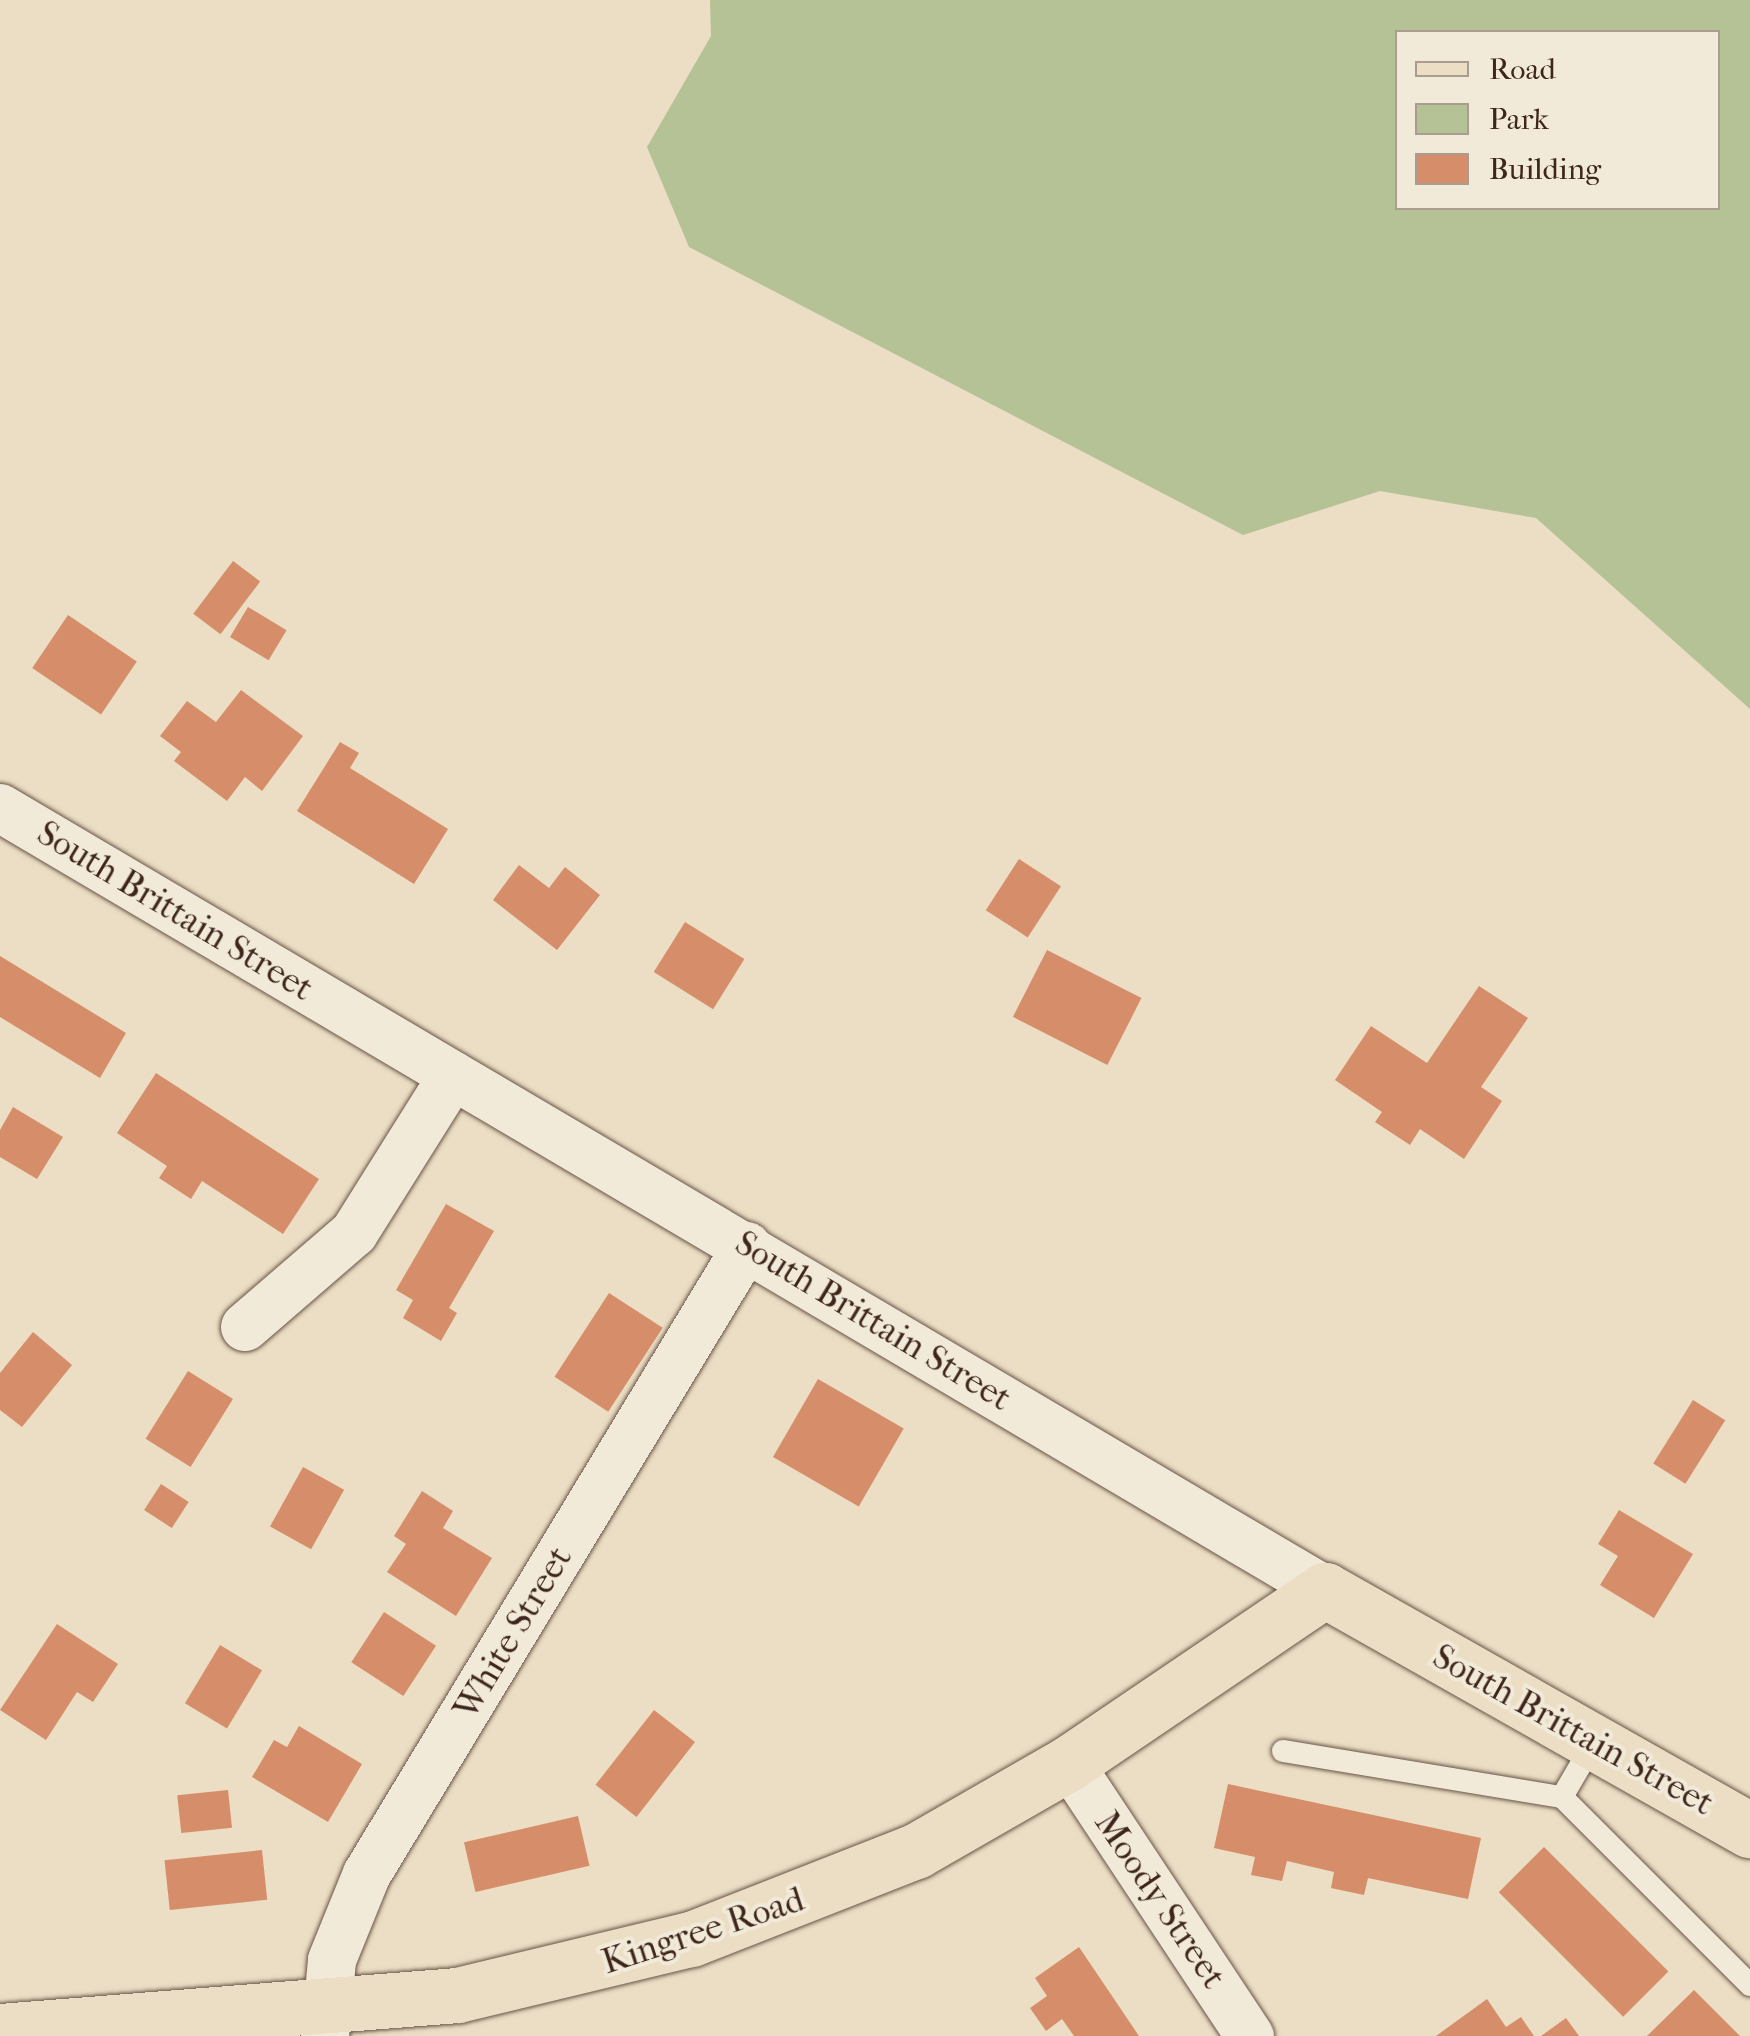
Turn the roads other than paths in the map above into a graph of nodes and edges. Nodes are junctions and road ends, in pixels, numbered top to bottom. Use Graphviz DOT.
graph roads {
  1 [pos="0,808"];
  2 [pos="452,1075"];
  3 [pos="748,1246"];
  4 [pos="245,1326"];
  5 [pos="1324,1590"];
  6 [pos="1594,1742"];
  7 [pos="1284,1751"];
  8 [pos="1069,1764"];
  9 [pos="1562,1797"];
  10 [pos="1750,1830"];
  11 [pos="1750,1984"];
  12 [pos="326,2024"];
  13 [pos="0,2031"];
  14 [pos="1250,2036"];
  1 -- 2 [label="street, South Brittain Street"];
  2 -- 3 [label="street, South Brittain Street"];
  2 -- 4 [label="street"];
  3 -- 5 [label="street, South Brittain Street"];
  3 -- 12 [label="street, White Street"];
  5 -- 6 [label="main road, South Brittain Street"];
  5 -- 8 [label="main road, Kingree Road"];
  6 -- 9 [label="lane"];
  6 -- 10 [label="main road, South Brittain Street"];
  7 -- 9 [label="lane"];
  8 -- 12 [label="main road, Kingree Road"];
  8 -- 14 [label="street, Moody Street"];
  9 -- 11 [label="lane"];
  12 -- 13 [label="main road, Kingree Road"];
}
